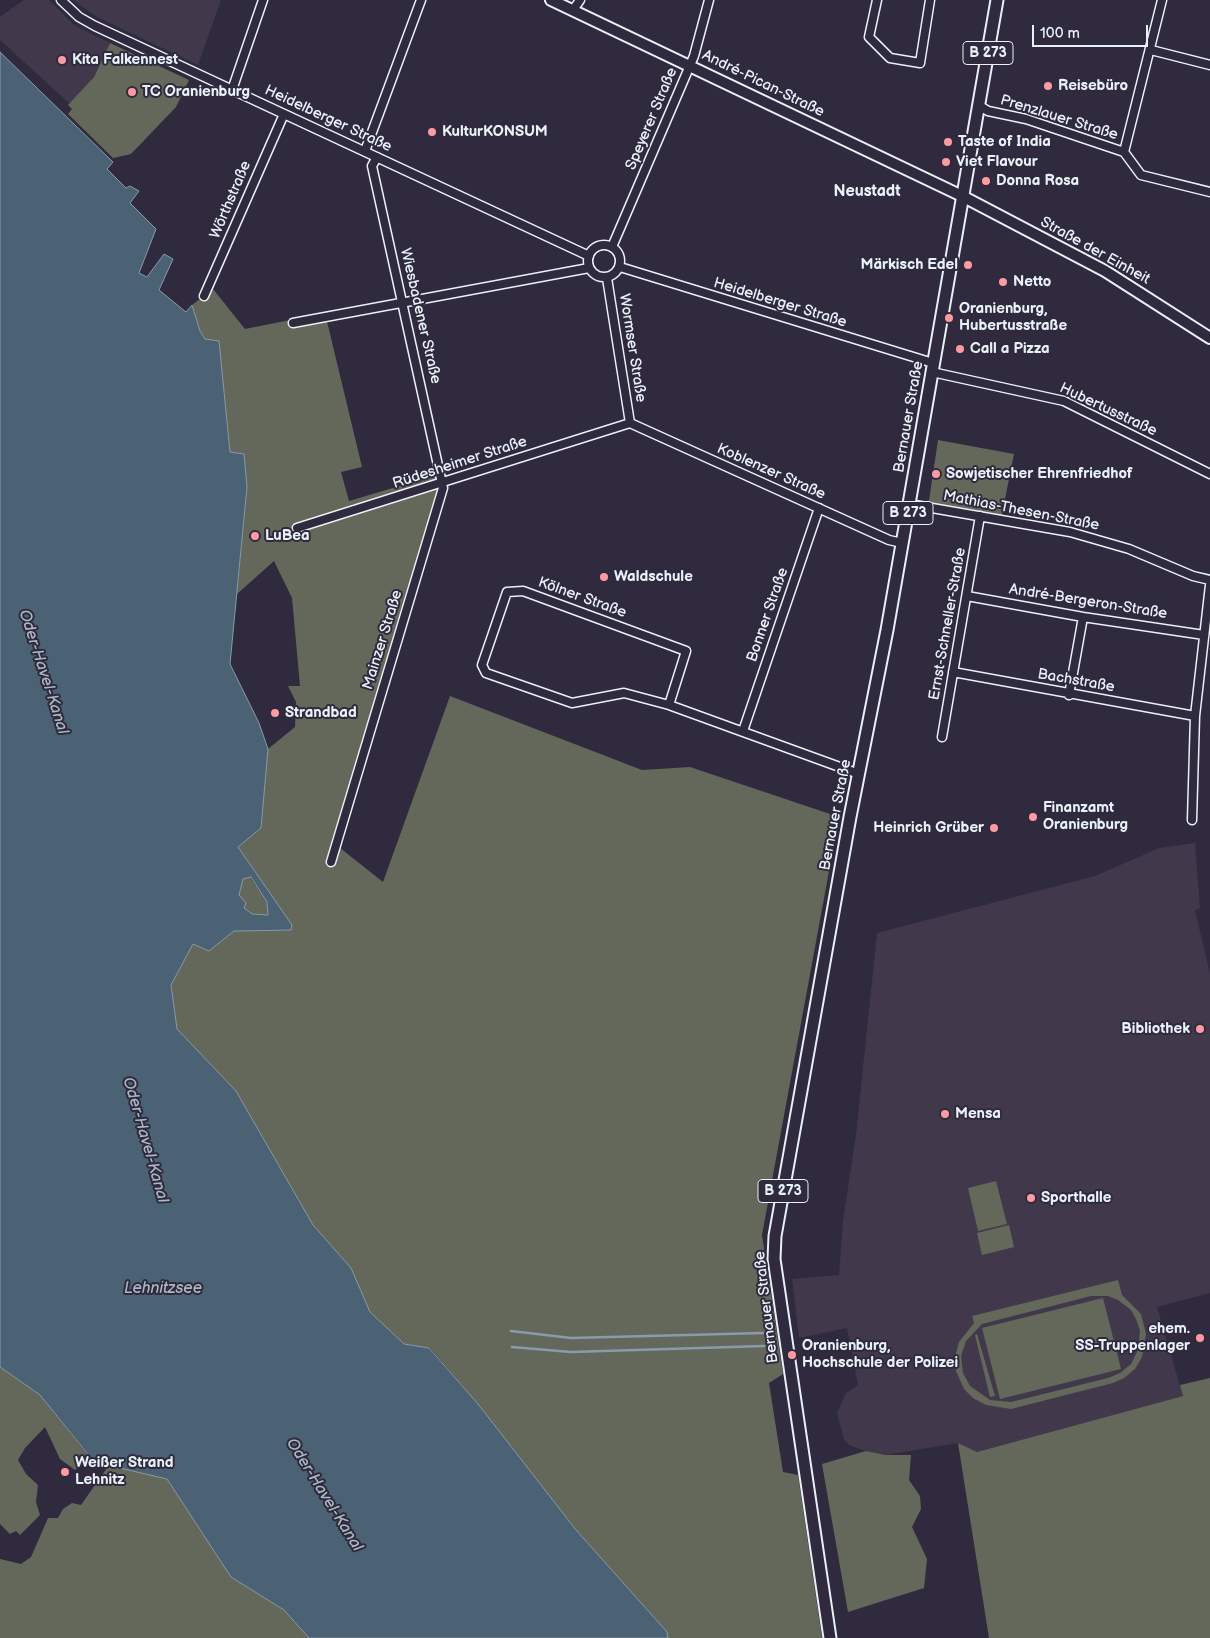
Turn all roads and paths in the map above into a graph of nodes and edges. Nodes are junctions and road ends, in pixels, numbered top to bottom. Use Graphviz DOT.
graph roads {
  1 [pos="61,0"];
  2 [pos="263,0"];
  3 [pos="421,0"];
  4 [pos="551,0"];
  5 [pos="580,0"];
  6 [pos="709,0"];
  7 [pos="877,0"];
  8 [pos="930,0"];
  9 [pos="997,0"];
  10 [pos="1162,0"];
  11 [pos="573,10"];
  12 [pos="1151,50"];
  13 [pos="1210,65"];
  14 [pos="690,66"];
  15 [pos="232,90"];
  16 [pos="978,106"];
  17 [pos="284,114"];
  18 [pos="365,151"];
  19 [pos="1124,152"];
  20 [pos="376,157"];
  21 [pos="1210,192"];
  22 [pos="962,196"];
  23 [pos="612,247"];
  24 [pos="589,256"];
  25 [pos="620,267"];
  26 [pos="589,268"];
  27 [pos="607,278"];
  28 [pos="204,296"];
  29 [pos="403,302"];
  30 [pos="293,323"];
  31 [pos="1210,338"];
  32 [pos="932,367"];
  33 [pos="630,422"];
  34 [pos="1210,474"];
  35 [pos="443,482"];
  36 [pos="909,504"];
  37 [pos="819,508"];
  38 [pos="980,516"];
  39 [pos="297,528"];
  40 [pos="902,543"];
  41 [pos="1210,580"];
  42 [pos="1210,585"];
  43 [pos="967,596"];
  44 [pos="1082,617"];
  45 [pos="1204,635"];
  46 [pos="953,672"];
  47 [pos="1069,695"];
  48 [pos="669,705"];
  49 [pos="1195,716"];
  50 [pos="743,732"];
  51 [pos="942,737"];
  52 [pos="859,774"];
  53 [pos="1192,820"];
  54 [pos="330,862"];
  55 [pos="830,1638"];
  1 -- 15 [label="street, Heidelberger Straße"];
  2 -- 15 [label="street"];
  3 -- 18 [label="street"];
  4 -- 11 [label="street, André-Pican-Straße"];
  5 -- 11 [label="street"];
  6 -- 14 [label="street, Speyerer Straße"];
  7 -- 8 [label="street"];
  9 -- 16 [label="main road, Bernauer Straße / B 273"];
  10 -- 12 [label="street"];
  11 -- 14 [label="street, André-Pican-Straße"];
  12 -- 13 [label="street"];
  12 -- 19 [label="street"];
  14 -- 22 [label="street, André-Pican-Straße"];
  14 -- 23 [label="street, Speyerer Straße"];
  15 -- 17 [label="street, Heidelberger Straße"];
  16 -- 19 [label="street, Prenzlauer Straße"];
  16 -- 22 [label="main road, Bernauer Straße / B 273"];
  17 -- 18 [label="street, Heidelberger Straße"];
  17 -- 28 [label="street, Wörthstraße"];
  18 -- 20 [label="street, Heidelberger Straße"];
  19 -- 21 [label="street, Prenzlauer Straße"];
  20 -- 24 [label="street, Heidelberger Straße"];
  20 -- 29 [label="street, Wiesbadener Straße"];
  22 -- 31 [label="street, Straße der Einheit"];
  22 -- 32 [label="main road, Bernauer Straße / B 273"];
  23 -- 24 [label="street"];
  23 -- 25 [label="street"];
  24 -- 26 [label="street"];
  25 -- 27 [label="street"];
  25 -- 32 [label="street, Heidelberger Straße"];
  26 -- 27 [label="street"];
  26 -- 29 [label="street"];
  27 -- 33 [label="street, Wormser Straße"];
  29 -- 30 [label="street"];
  29 -- 35 [label="street, Wiesbadener Straße"];
  32 -- 34 [label="street, Hubertusstraße"];
  32 -- 36 [label="main road, Bernauer Straße / B 273"];
  33 -- 35 [label="street, Rüdesheimer Straße"];
  33 -- 37 [label="street, Koblenzer Straße"];
  35 -- 39 [label="street, Rüdesheimer Straße"];
  35 -- 54 [label="street, Mainzer Straße"];
  36 -- 38 [label="street, Mathias-Thesen-Straße"];
  36 -- 40 [label="main road, Bernauer Straße / B 273"];
  37 -- 40 [label="street, Koblenzer Straße"];
  37 -- 50 [label="street, Bonner Straße"];
  38 -- 41 [label="street, Mathias-Thesen-Straße"];
  38 -- 43 [label="street, Ernst-Schneller-Straße"];
  40 -- 52 [label="main road, Bernauer Straße / B 273"];
  42 -- 45 [label="street"];
  43 -- 44 [label="street, André-Bergeron-Straße"];
  43 -- 46 [label="street, Ernst-Schneller-Straße"];
  44 -- 45 [label="street, André-Bergeron-Straße"];
  44 -- 47 [label="street"];
  45 -- 49 [label="street"];
  46 -- 47 [label="street, Bachstraße"];
  46 -- 51 [label="street, Ernst-Schneller-Straße"];
  47 -- 49 [label="street, Bachstraße"];
  48 -- 48 [label="street, Kölner Straße"];
  48 -- 50 [label="street, Kölner Straße"];
  49 -- 53 [label="street"];
  50 -- 52 [label="street, Kölner Straße"];
  52 -- 55 [label="main road, Bernauer Straße / B 273"];
}
